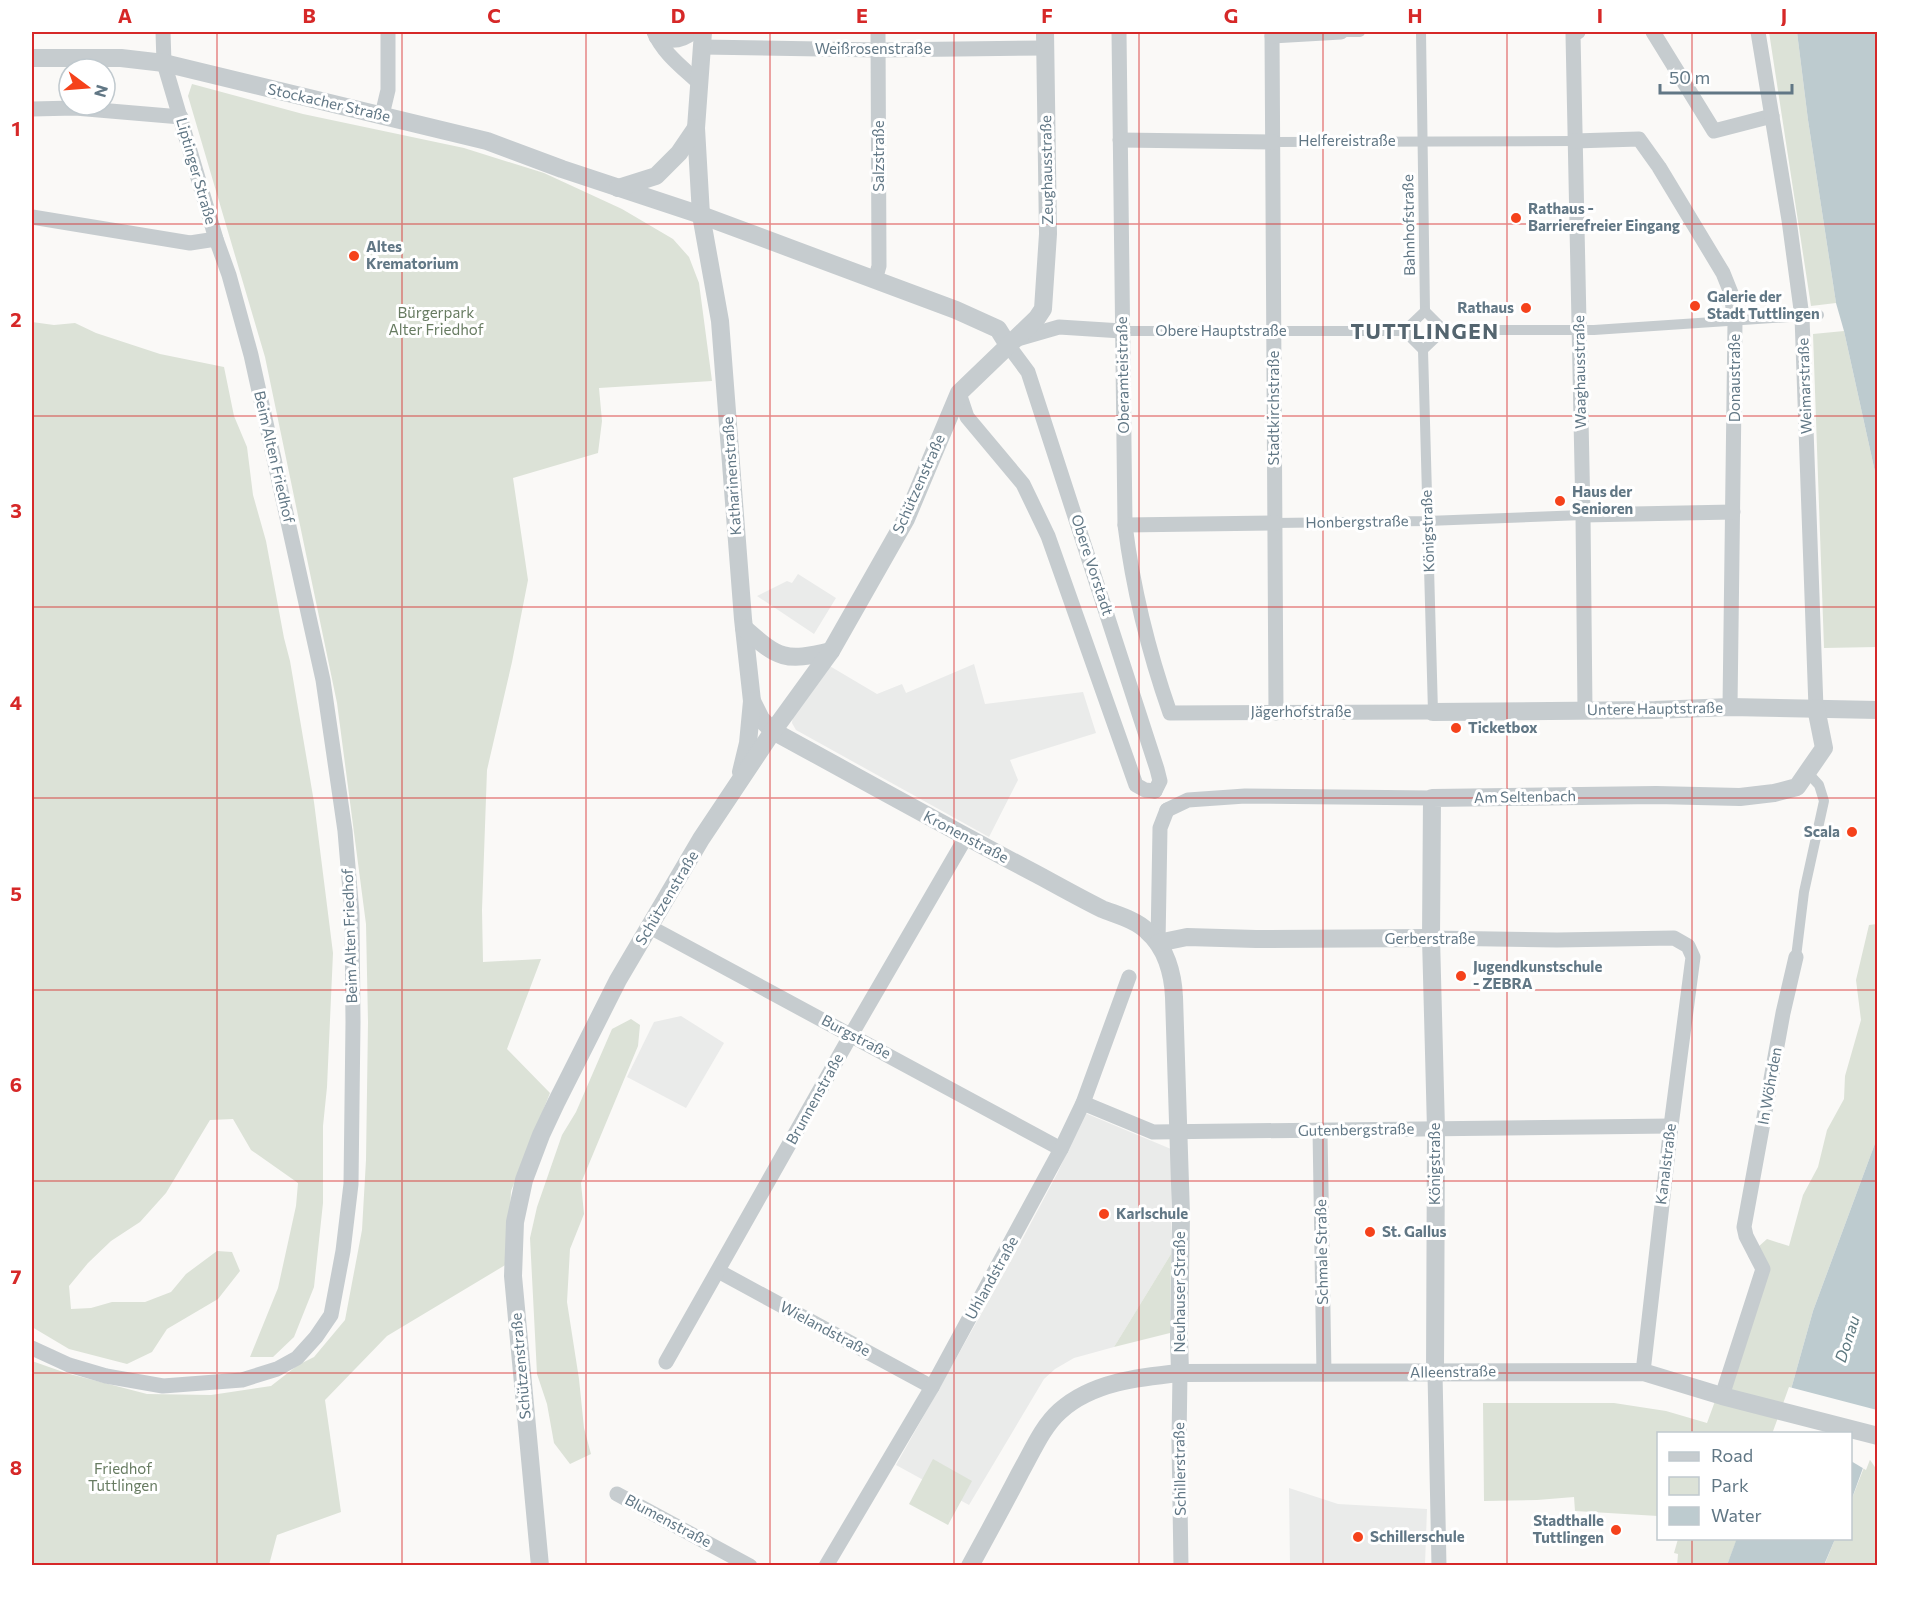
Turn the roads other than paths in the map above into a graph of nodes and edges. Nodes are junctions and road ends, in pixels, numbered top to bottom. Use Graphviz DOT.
graph roads {
  1 [pos="163,32"];
  2 [pos="388,32"];
  3 [pos="878,32"];
  4 [pos="1119,32"];
  5 [pos="1341,32"];
  6 [pos="1360,32"];
  7 [pos="1421,32"];
  8 [pos="1574,32"];
  9 [pos="1653,32"];
  10 [pos="1758,32"];
  11 [pos="655,34"];
  12 [pos="1272,34"];
  13 [pos="699,37"];
  14 [pos="1045,40"];
  15 [pos="879,50"];
  16 [pos="32,58"];
  17 [pos="164,63"];
  18 [pos="699,83"];
  19 [pos="32,109"];
  20 [pos="382,115"];
  21 [pos="1772,116"];
  22 [pos="181,117"];
  23 [pos="696,128"];
  24 [pos="1120,140"];
  25 [pos="1423,140"];
  26 [pos="1574,141"];
  27 [pos="1273,142"];
  28 [pos="618,188"];
  29 [pos="701,215"];
  30 [pos="32,217"];
  31 [pos="216,239"];
  32 [pos="875,280"];
  33 [pos="1043,309"];
  34 [pos="1425,311"];
  35 [pos="1819,315"];
  36 [pos="1802,317"];
  37 [pos="1735,322"];
  38 [pos="1444,330"];
  39 [pos="1122,331"];
  40 [pos="1274,331"];
  41 [pos="1404,331"];
  42 [pos="1579,331"];
  43 [pos="1011,343"];
  44 [pos="1423,350"];
  45 [pos="959,393"];
  46 [pos="1733,512"];
  47 [pos="1583,515"];
  48 [pos="1427,521"];
  49 [pos="1275,523"];
  50 [pos="1125,525"];
  51 [pos="744,628"];
  52 [pos="831,651"];
  53 [pos="752,701"];
  54 [pos="1730,707"];
  55 [pos="1816,708"];
  56 [pos="1878,710"];
  57 [pos="1432,711"];
  58 [pos="1585,711"];
  59 [pos="1170,713"];
  60 [pos="1276,713"];
  61 [pos="773,731"];
  62 [pos="1807,772"];
  63 [pos="737,785"];
  64 [pos="1155,791"];
  65 [pos="1432,798"];
  66 [pos="1167,810"];
  67 [pos="966,837"];
  68 [pos="650,927"];
  69 [pos="1431,938"];
  70 [pos="1158,943"];
  71 [pos="1693,957"];
  72 [pos="1796,957"];
  73 [pos="1129,977"];
  74 [pos="851,1035"];
  75 [pos="1083,1103"];
  76 [pos="1671,1126"];
  77 [pos="1436,1129"];
  78 [pos="1320,1130"];
  79 [pos="1179,1132"];
  80 [pos="1061,1149"];
  81 [pos="718,1271"];
  82 [pos="32,1348"];
  83 [pos="666,1362"];
  84 [pos="1643,1372"];
  85 [pos="1180,1373"];
  86 [pos="1435,1373"];
  87 [pos="1324,1374"];
  88 [pos="932,1387"];
  89 [pos="1722,1396"];
  90 [pos="1878,1436"];
  91 [pos="617,1494"];
  92 [pos="540,1566"];
  93 [pos="750,1566"];
  94 [pos="826,1566"];
  95 [pos="970,1566"];
  96 [pos="1181,1566"];
  97 [pos="1439,1566"];
  1 -- 17 [label="street, Liptinger Straße"];
  2 -- 20 [label="street"];
  3 -- 15 [label="street, Salzstraße"];
  4 -- 24 [label="street, Oberamteistraße"];
  5 -- 6 [label="street"];
  5 -- 12 [label="street"];
  7 -- 25 [label="street, Bahnhofstraße"];
  8 -- 26 [label="street, Waaghausstraße"];
  9 -- 21 [label="street"];
  10 -- 21 [label="street, Weimarstraße"];
  11 -- 13 [label="street, Weißrosenstraße"];
  11 -- 18 [label="street"];
  12 -- 27 [label="street, Stadtkirchstraße"];
  13 -- 15 [label="street, Weißrosenstraße"];
  13 -- 18 [label="street, Katharinenstraße"];
  14 -- 15 [label="street, Weißrosenstraße"];
  14 -- 33 [label="street, Zeughausstraße"];
  15 -- 32 [label="street, Salzstraße"];
  16 -- 17 [label="street, Stockacher Straße"];
  17 -- 20 [label="street, Stockacher Straße"];
  17 -- 22 [label="street, Liptinger Straße"];
  18 -- 23 [label="street, Katharinenstraße"];
  19 -- 22 [label="street"];
  20 -- 28 [label="street, Stockacher Straße"];
  21 -- 36 [label="street, Weimarstraße"];
  22 -- 31 [label="street, Liptinger Straße"];
  23 -- 28 [label="street"];
  23 -- 29 [label="street, Katharinenstraße"];
  24 -- 27 [label="street, Helfereistraße"];
  24 -- 39 [label="street, Oberamteistraße"];
  25 -- 26 [label="street, Helfereistraße"];
  25 -- 27 [label="street, Helfereistraße"];
  25 -- 34 [label="street, Bahnhofstraße"];
  26 -- 37 [label="street, Donaustraße"];
  26 -- 42 [label="street, Waaghausstraße"];
  27 -- 40 [label="street, Stadtkirchstraße"];
  28 -- 29 [label="street, Stockacher Straße"];
  29 -- 32 [label="street"];
  29 -- 51 [label="street, Katharinenstraße"];
  30 -- 31 [label="street, Liptinger Straße"];
  31 -- 82 [label="street, Beim Alten Friedhof"];
  32 -- 43 [label="street"];
  33 -- 43 [label="street, Schützenstraße"];
  34 -- 38 [label="street"];
  34 -- 41 [label="street"];
  35 -- 36 [label="street"];
  36 -- 37 [label="street"];
  36 -- 55 [label="street, Weimarstraße"];
  37 -- 42 [label="street"];
  37 -- 46 [label="street, Donaustraße"];
  38 -- 42 [label="street"];
  38 -- 44 [label="street"];
  39 -- 40 [label="street, Obere Hauptstraße"];
  39 -- 43 [label="street, Obere Hauptstraße"];
  39 -- 50 [label="street, Oberamteistraße"];
  40 -- 41 [label="street, Obere Hauptstraße"];
  40 -- 49 [label="street, Stadtkirchstraße"];
  41 -- 44 [label="street"];
  42 -- 47 [label="street, Waaghausstraße"];
  43 -- 45 [label="street, Schützenstraße"];
  43 -- 64 [label="street, Obere Vorstadt"];
  44 -- 48 [label="street, Königstraße"];
  45 -- 52 [label="street, Schützenstraße"];
  45 -- 64 [label="street, Obere Vorstadt"];
  46 -- 47 [label="street, Honbergstraße"];
  46 -- 54 [label="street, Donaustraße"];
  47 -- 48 [label="street, Honbergstraße"];
  47 -- 58 [label="street, Waaghausstraße"];
  48 -- 49 [label="street, Honbergstraße"];
  48 -- 57 [label="street, Königstraße"];
  49 -- 50 [label="street, Honbergstraße"];
  49 -- 60 [label="street, Stadtkirchstraße"];
  50 -- 59 [label="street, Oberamteistraße"];
  51 -- 52 [label="street"];
  51 -- 53 [label="street, Katharinenstraße"];
  52 -- 61 [label="street, Schützenstraße"];
  53 -- 61 [label="street, Katharinenstraße"];
  53 -- 63 [label="street"];
  54 -- 55 [label="street, Untere Hauptstraße"];
  54 -- 58 [label="street, Untere Hauptstraße"];
  55 -- 56 [label="street, Untere Hauptstraße"];
  55 -- 62 [label="street, Am Seltenbach"];
  57 -- 58 [label="street, Untere Hauptstraße"];
  57 -- 60 [label="street, Jägerhofstraße"];
  59 -- 60 [label="street, Jägerhofstraße"];
  61 -- 63 [label="street, Schützenstraße"];
  61 -- 67 [label="street, Kronenstraße"];
  62 -- 65 [label="street, Am Seltenbach"];
  62 -- 72 [label="street, In Wöhrden"];
  63 -- 68 [label="street, Schützenstraße"];
  64 -- 66 [label="street, Obere Vorstadt"];
  65 -- 66 [label="street, Am Seltenbach"];
  65 -- 69 [label="street, Königstraße"];
  66 -- 70 [label="street"];
  67 -- 70 [label="street, Kronenstraße"];
  67 -- 74 [label="street, Brunnenstraße"];
  68 -- 74 [label="street, Burgstraße"];
  68 -- 92 [label="street, Schützenstraße"];
  69 -- 70 [label="street, Gerberstraße"];
  69 -- 71 [label="street, Gerberstraße"];
  69 -- 77 [label="street, Königstraße"];
  70 -- 79 [label="street, Neuhauser Straße"];
  71 -- 76 [label="street, Kanalstraße"];
  72 -- 89 [label="street, In Wöhrden"];
  73 -- 75 [label="street, Uhlandstraße"];
  74 -- 80 [label="street, Burgstraße"];
  74 -- 81 [label="street, Brunnenstraße"];
  75 -- 79 [label="street, Gutenbergstraße"];
  75 -- 80 [label="street, Uhlandstraße"];
  76 -- 77 [label="street, Gutenbergstraße"];
  76 -- 84 [label="street, Kanalstraße"];
  77 -- 78 [label="street, Gutenbergstraße"];
  77 -- 86 [label="street, Königstraße"];
  78 -- 79 [label="street, Gutenbergstraße"];
  78 -- 87 [label="street, Schmale Straße"];
  79 -- 85 [label="street, Neuhauser Straße"];
  80 -- 88 [label="street, Uhlandstraße"];
  81 -- 83 [label="street, Brunnenstraße"];
  81 -- 88 [label="street, Wielandstraße"];
  84 -- 86 [label="street, Alleenstraße"];
  84 -- 89 [label="street, Alleenstraße"];
  85 -- 87 [label="street, Alleenstraße"];
  85 -- 95 [label="street, Neuhauser Straße"];
  85 -- 96 [label="street, Schillerstraße"];
  86 -- 87 [label="street, Alleenstraße"];
  86 -- 97 [label="street, Königstraße"];
  88 -- 94 [label="street, Uhlandstraße"];
  89 -- 90 [label="street, Alleenstraße"];
  91 -- 93 [label="street, Blumenstraße"];
}
